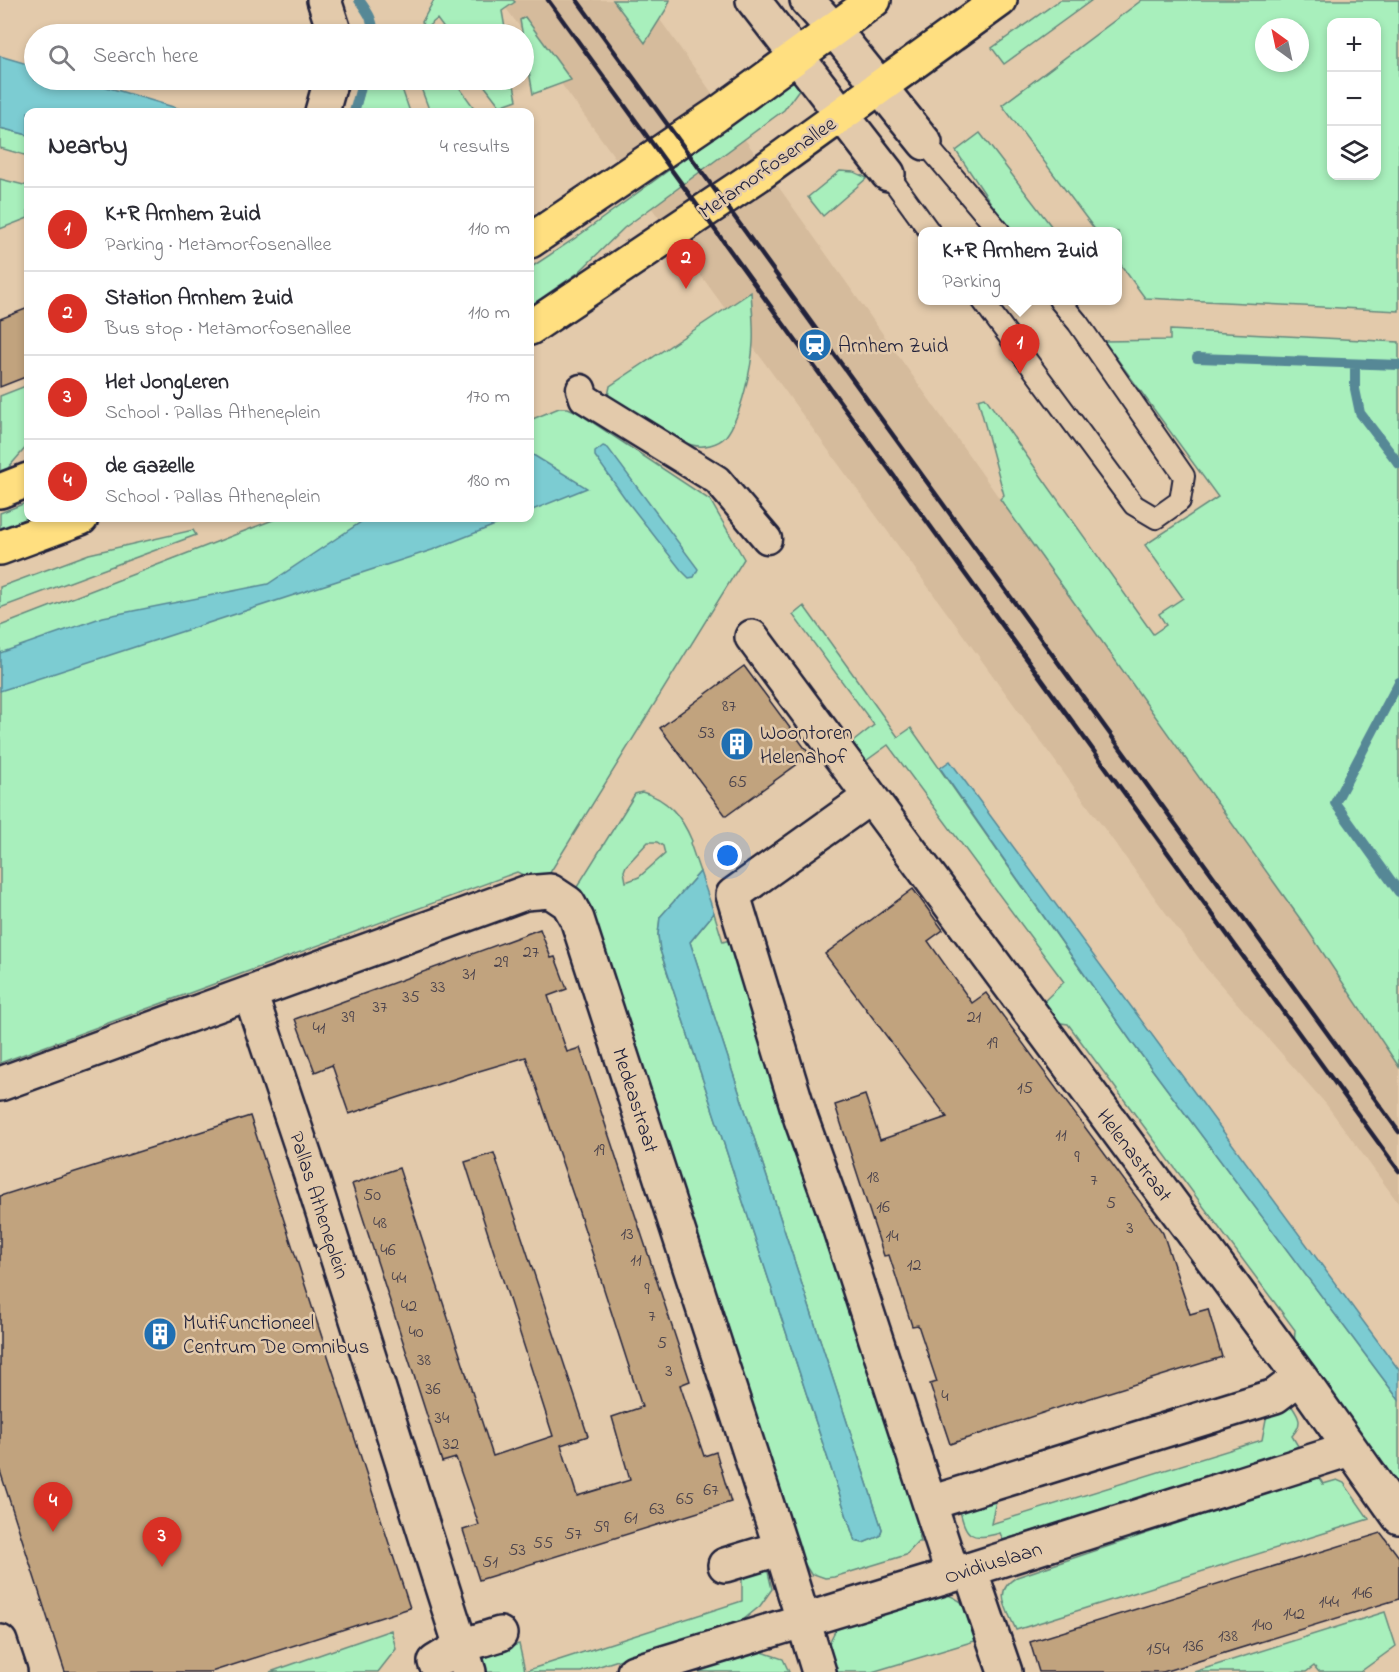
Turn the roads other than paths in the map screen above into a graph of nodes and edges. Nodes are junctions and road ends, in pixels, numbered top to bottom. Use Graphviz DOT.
graph roads {
  1 [pos="324,0"];
  2 [pos="753,0"];
  3 [pos="807,0"];
  4 [pos="874,0"];
  5 [pos="1000,0"];
  6 [pos="331,24"];
  7 [pos="834,30"];
  8 [pos="797,57"];
  9 [pos="881,88"];
  10 [pos="328,90"];
  11 [pos="323,108"];
  12 [pos="842,115"];
  13 [pos="925,143"];
  14 [pos="888,174"];
  15 [pos="927,227"];
  16 [pos="997,227"];
  17 [pos="534,239"];
  18 [pos="985,305"];
  19 [pos="1063,305"];
  20 [pos="534,325"];
  21 [pos="581,389"];
  22 [pos="24,481"];
  23 [pos="0,490"];
  24 [pos="70,522"];
  25 [pos="767,539"];
  26 [pos="0,548"];
  27 [pos="752,637"];
  28 [pos="870,797"];
  29 [pos="250,993"];
  30 [pos="0,1084"];
  31 [pos="1300,1377"];
  32 [pos="1350,1449"];
  33 [pos="930,1503"];
  34 [pos="1398,1516"];
  35 [pos="781,1548"];
  36 [pos="725,1565"];
  37 [pos="961,1572"];
  38 [pos="804,1621"];
  39 [pos="500,1634"];
  40 [pos="0,1642"];
  41 [pos="455,1660"];
  42 [pos="10,1672"];
  43 [pos="634,1672"];
  44 [pos="819,1672"];
  45 [pos="1005,1672"];
  1 -- 6 [label="street"];
  2 -- 8 [label="street"];
  3 -- 7 [label="street"];
  4 -- 7 [label="main road"];
  5 -- 9 [label="main road, Metamorfosenallee"];
  7 -- 8 [label="main road"];
  7 -- 9 [label="street"];
  8 -- 12 [label="street"];
  8 -- 17 [label="main road"];
  9 -- 12 [label="main road, Metamorfosenallee"];
  9 -- 13 [label="street"];
  10 -- 11 [label="street"];
  12 -- 14 [label="street"];
  12 -- 20 [label="main road, Metamorfosenallee"];
  13 -- 16 [label="lane"];
  14 -- 15 [label="lane"];
  18 -- 19 [label="lane"];
  21 -- 25 [label="street"];
  22 -- 23 [label="main road"];
  24 -- 26 [label="main road"];
  27 -- 28 [label="street, Helenastraat"];
  28 -- 31 [label="street, Helenastraat"];
  28 -- 33 [label="street"];
  29 -- 30 [label="street"];
  29 -- 35 [label="street, Medeastraat"];
  29 -- 41 [label="street, Pallas Atheneplein"];
  31 -- 32 [label="street, Helenastraat"];
  31 -- 33 [label="street"];
  32 -- 34 [label="street, Helenastraat"];
  32 -- 37 [label="street, Ovidiuslaan"];
  33 -- 37 [label="street"];
  35 -- 36 [label="street"];
  35 -- 38 [label="street, Medeastraat"];
  37 -- 38 [label="street, Ovidiuslaan"];
  37 -- 45 [label="street"];
  38 -- 43 [label="street, Ovidiuslaan"];
  38 -- 44 [label="street, Medeastraat"];
  39 -- 41 [label="street"];
  40 -- 42 [label="street"];
}
